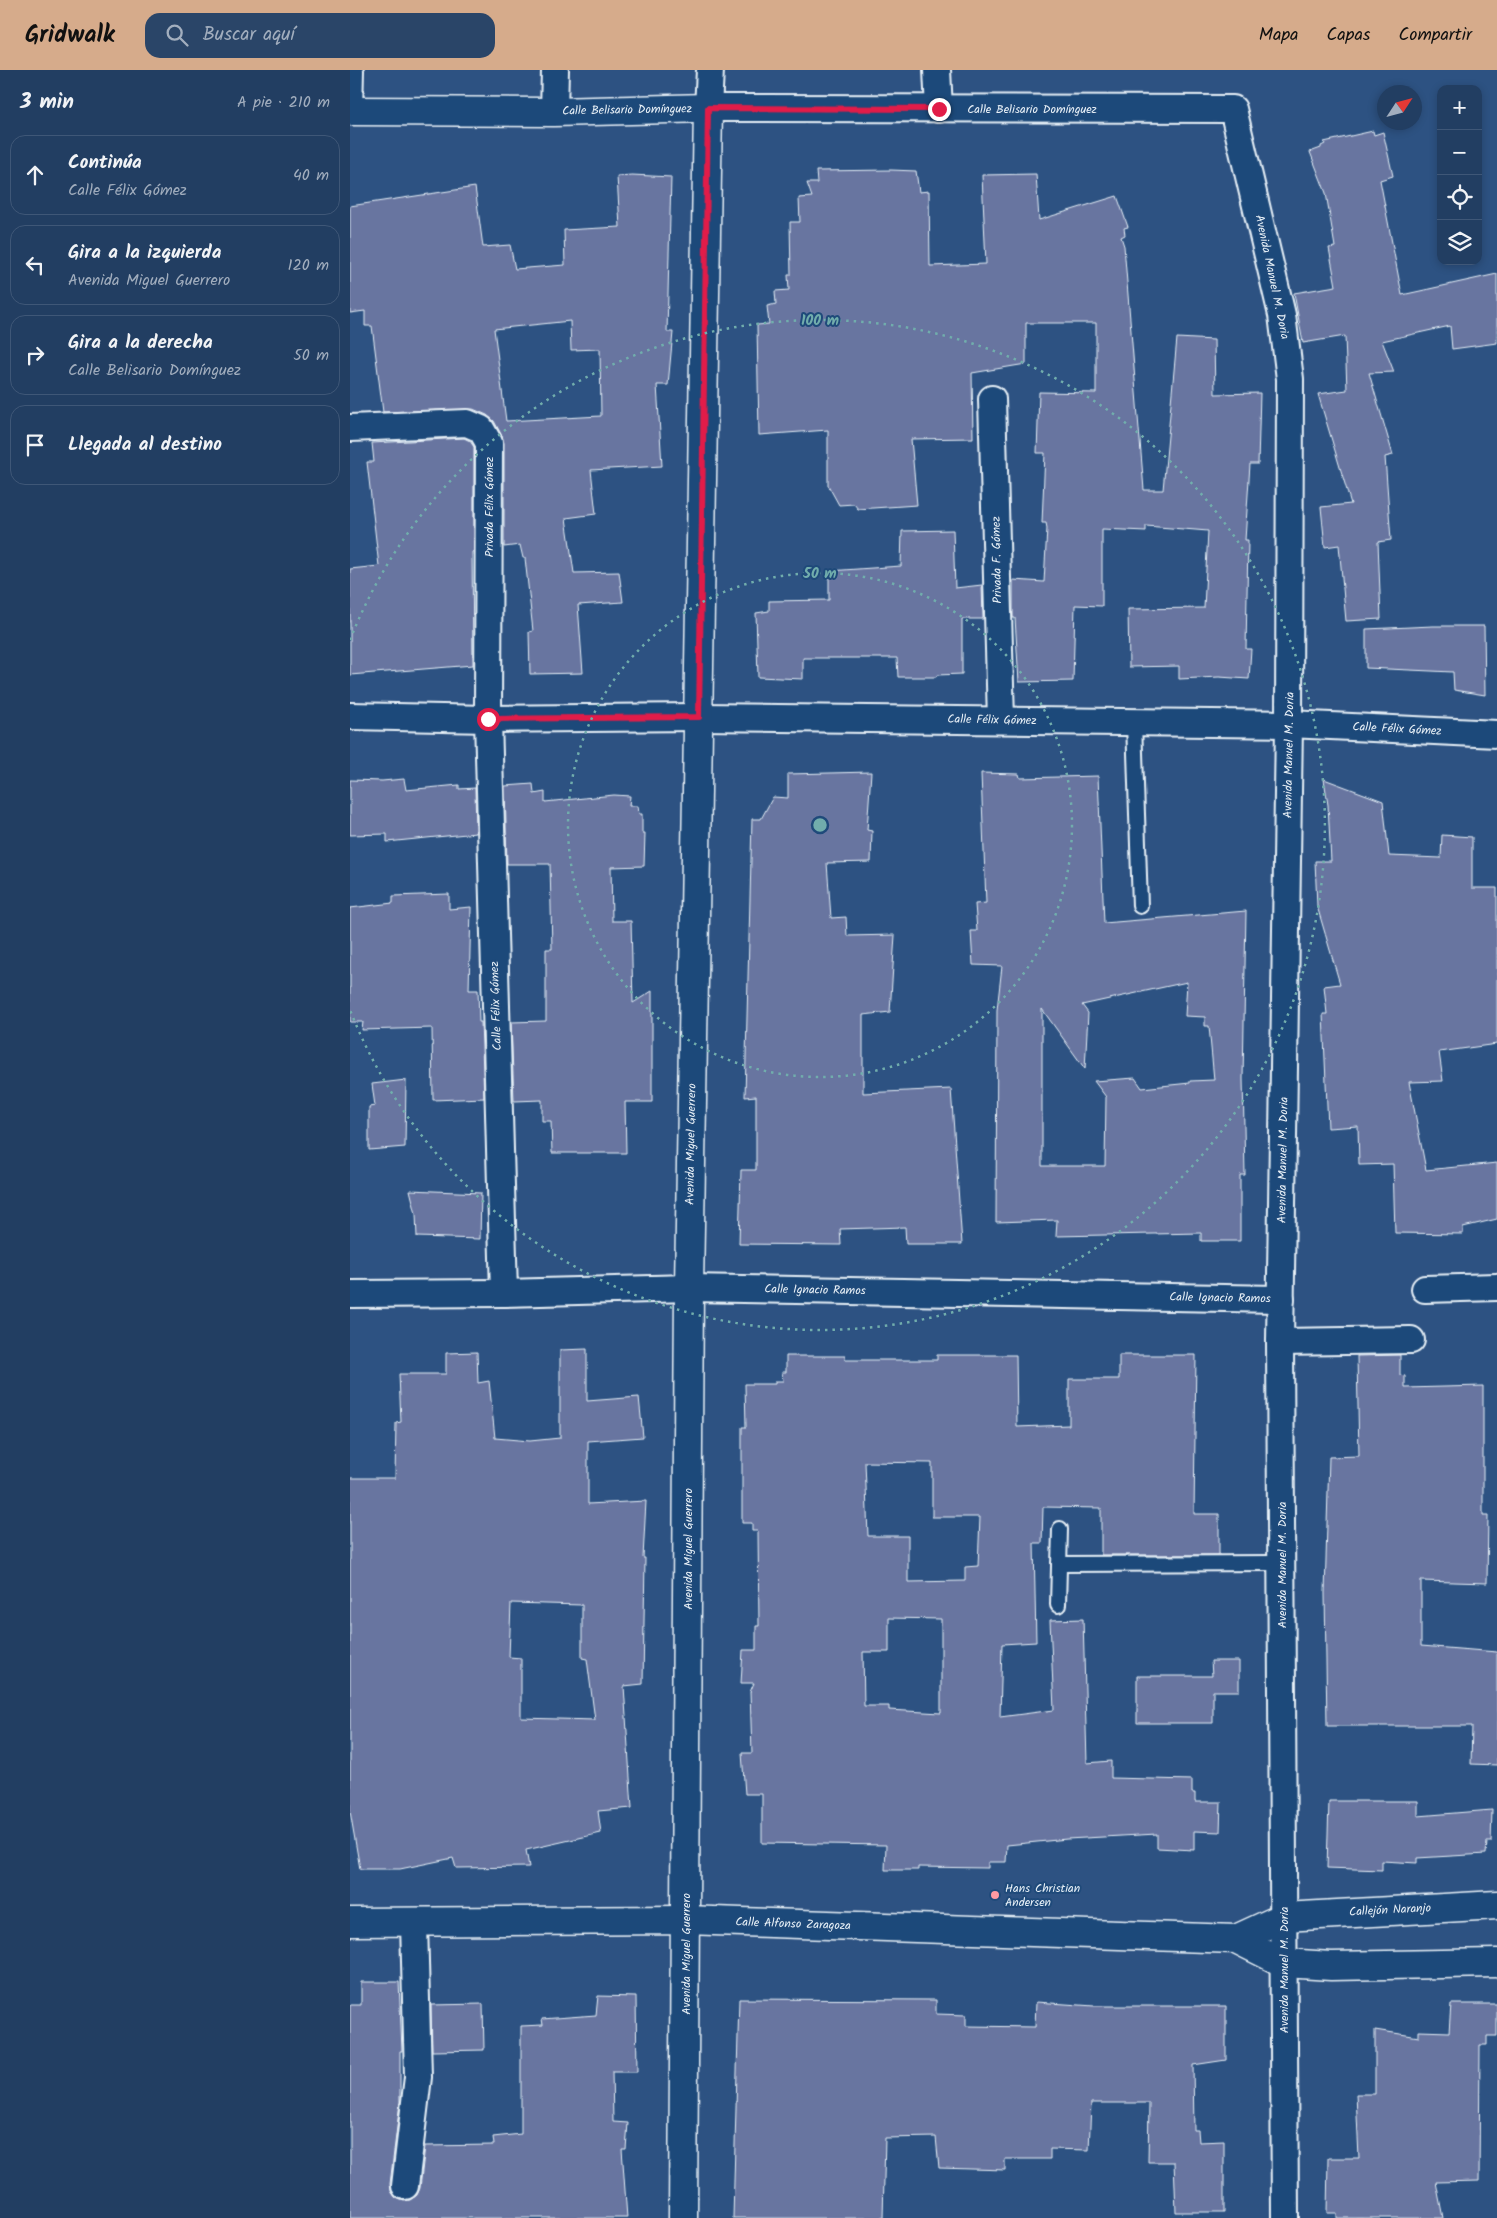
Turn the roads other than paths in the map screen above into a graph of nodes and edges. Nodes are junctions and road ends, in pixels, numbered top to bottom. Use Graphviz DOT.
graph roads {
  1 [pos="356,70"];
  2 [pos="555,70"];
  3 [pos="710,70"];
  4 [pos="937,70"];
  5 [pos="708,108"];
  6 [pos="939,109"];
  7 [pos="1234,109"];
  8 [pos="353,111"];
  9 [pos="554,112"];
  10 [pos="992,399"];
  11 [pos="350,428"];
  12 [pos="350,716"];
  13 [pos="699,717"];
  14 [pos="488,719"];
  15 [pos="1001,720"];
  16 [pos="1134,722"];
  17 [pos="1289,724"];
  18 [pos="1497,734"];
  19 [pos="1140,906"];
  20 [pos="1497,1287"];
  21 [pos="688,1288"];
  22 [pos="1425,1289"];
  23 [pos="504,1293"];
  24 [pos="350,1294"];
  25 [pos="1281,1299"];
  26 [pos="1411,1340"];
  27 [pos="1280,1342"];
  28 [pos="1060,1529"];
  29 [pos="1282,1563"];
  30 [pos="1059,1564"];
  31 [pos="1058,1605"];
  32 [pos="1497,1905"];
  33 [pos="1284,1917"];
  34 [pos="686,1920"];
  35 [pos="350,1922"];
  36 [pos="414,1923"];
  37 [pos="1236,1939"];
  38 [pos="1284,1963"];
  39 [pos="1497,1963"];
  40 [pos="405,2186"];
  41 [pos="683,2218"];
  42 [pos="1285,2218"];
  1 -- 8 [label="lane"];
  2 -- 9 [label="street"];
  3 -- 5 [label="street, Avenida Miguel Guerrero"];
  4 -- 6 [label="street"];
  5 -- 6 [label="street, Calle Belisario Domínguez"];
  5 -- 9 [label="street, Calle Belisario Domínguez"];
  5 -- 13 [label="street, Avenida Miguel Guerrero"];
  6 -- 7 [label="street, Calle Belisario Domínguez"];
  7 -- 17 [label="street, Avenida Manuel M. Doria"];
  8 -- 9 [label="street, Calle Belisario Domínguez"];
  10 -- 15 [label="street, Privada F. Gómez"];
  11 -- 14 [label="street, Privada Félix Gómez"];
  12 -- 14 [label="street, Calle Félix Gómez"];
  13 -- 14 [label="street, Calle Félix Gómez"];
  13 -- 15 [label="street, Calle Félix Gómez"];
  13 -- 21 [label="street, Avenida Miguel Guerrero"];
  14 -- 23 [label="street, Calle Félix Gómez"];
  15 -- 16 [label="street, Calle Félix Gómez"];
  16 -- 17 [label="street, Calle Félix Gómez"];
  16 -- 19 [label="lane"];
  17 -- 18 [label="street, Calle Félix Gómez"];
  17 -- 25 [label="street, Avenida Manuel M. Doria"];
  20 -- 22 [label="street"];
  21 -- 23 [label="street, Calle Ignacio Ramos"];
  21 -- 25 [label="street, Calle Ignacio Ramos"];
  21 -- 34 [label="street, Avenida Miguel Guerrero"];
  23 -- 24 [label="street, Calle Ignacio Ramos"];
  25 -- 27 [label="street, Avenida Manuel M. Doria"];
  26 -- 27 [label="street"];
  27 -- 29 [label="street, Avenida Manuel M. Doria"];
  28 -- 30 [label="lane"];
  29 -- 30 [label="lane"];
  29 -- 33 [label="street, Avenida Manuel M. Doria"];
  30 -- 31 [label="lane"];
  32 -- 33 [label="street, Callejón Naranjo"];
  33 -- 37 [label="street, Calle Alfonso Zaragoza"];
  33 -- 38 [label="street, Avenida Manuel M. Doria"];
  34 -- 36 [label="street, Calle Alfonso Zaragoza"];
  34 -- 37 [label="street, Calle Alfonso Zaragoza"];
  34 -- 41 [label="street, Avenida Miguel Guerrero"];
  35 -- 36 [label="street, Calle Alfonso Zaragoza"];
  36 -- 40 [label="street"];
  37 -- 38 [label="street, Calle Alfonso Zaragoza"];
  38 -- 39 [label="street"];
  38 -- 42 [label="street, Avenida Manuel M. Doria"];
}
